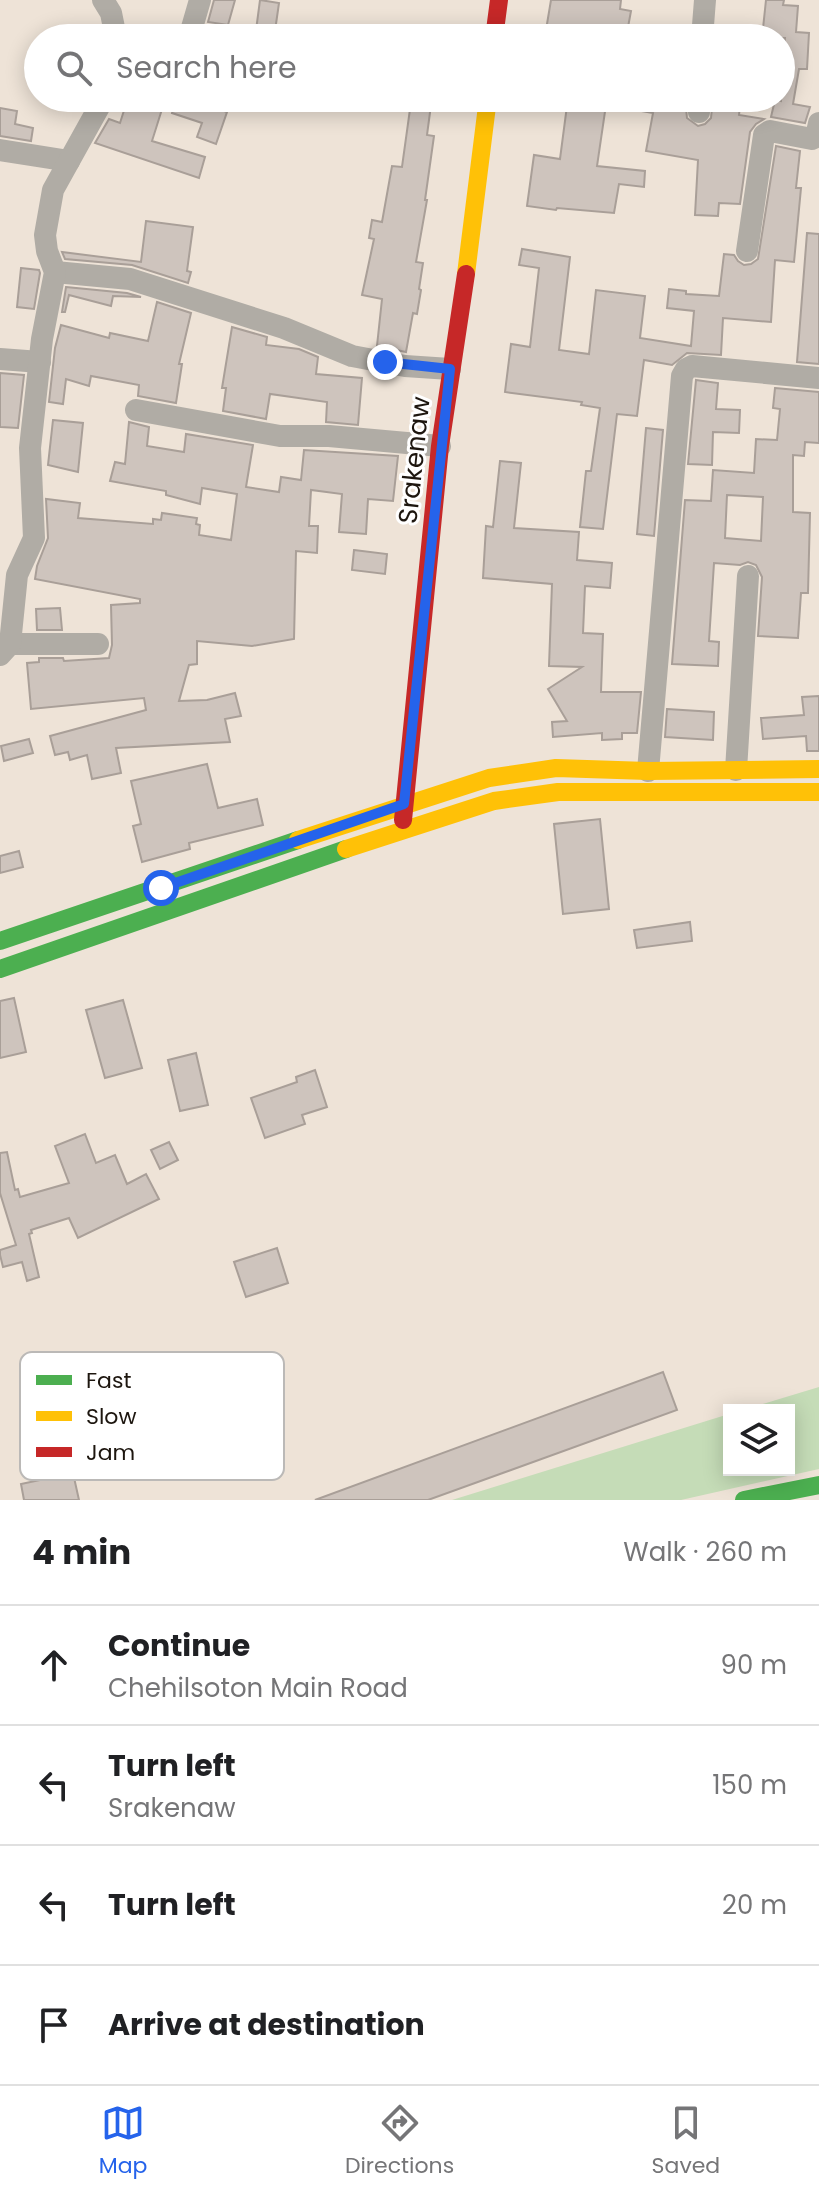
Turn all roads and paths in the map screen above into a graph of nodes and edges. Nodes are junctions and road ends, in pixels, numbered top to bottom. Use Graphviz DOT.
graph roads {
  1 [pos="103,0"];
  2 [pos="200,0"];
  3 [pos="499,0"];
  4 [pos="705,0"];
  5 [pos="113,24"];
  6 [pos="193,24"];
  7 [pos="496,24"];
  8 [pos="703,24"];
  9 [pos="96,112"];
  10 [pos="486,112"];
  11 [pos="819,123"];
  12 [pos="0,150"];
  13 [pos="69,161"];
  14 [pos="747,251"];
  15 [pos="55,272"];
  16 [pos="0,359"];
  17 [pos="40,362"];
  18 [pos="450,369"];
  19 [pos="819,378"];
  20 [pos="136,410"];
  21 [pos="440,446"];
  22 [pos="748,576"];
  23 [pos="98,644"];
  24 [pos="5,649"];
  25 [pos="819,769"];
  26 [pos="736,770"];
  27 [pos="648,771"];
  28 [pos="819,792"];
  29 [pos="404,804"];
  30 [pos="402,830"];
  31 [pos="0,941"];
  32 [pos="0,969"];
  33 [pos="819,1485"];
  34 [pos="744,1500"];
  1 -- 5 [label="street"];
  2 -- 6 [label="street"];
  3 -- 7 [label="main road"];
  4 -- 8 [label="street"];
  9 -- 13 [label="street"];
  10 -- 18 [label="main road, Srakenaw"];
  11 -- 14 [label="street"];
  12 -- 13 [label="street"];
  13 -- 15 [label="street"];
  15 -- 17 [label="street"];
  15 -- 18 [label="street"];
  16 -- 17 [label="street"];
  17 -- 24 [label="street"];
  18 -- 21 [label="main road, Srakenaw"];
  19 -- 27 [label="street"];
  20 -- 21 [label="street"];
  21 -- 29 [label="main road, Srakenaw"];
  22 -- 26 [label="street"];
  23 -- 24 [label="street"];
  25 -- 26 [label="main road"];
  26 -- 27 [label="main road"];
  27 -- 29 [label="main road"];
  28 -- 30 [label="main road"];
  29 -- 30 [label="main road, Srakenaw"];
  29 -- 31 [label="main road"];
  30 -- 32 [label="main road"];
  33 -- 34 [label="main road"];
}
